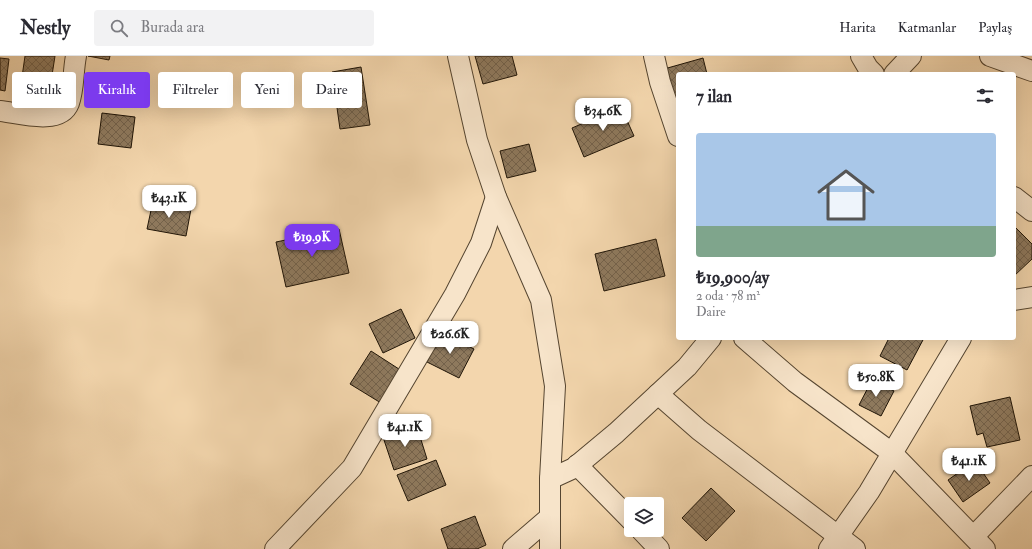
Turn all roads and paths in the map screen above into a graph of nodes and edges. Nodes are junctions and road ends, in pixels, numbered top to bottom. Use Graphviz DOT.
graph roads {
  1 [pos="76,56"];
  2 [pos="458,56"];
  3 [pos="654,56"];
  4 [pos="861,56"];
  5 [pos="911,56"];
  6 [pos="990,56"];
  7 [pos="1032,71"];
  8 [pos="872,72"];
  9 [pos="896,72"];
  10 [pos="0,111"];
  11 [pos="676,130"];
  12 [pos="496,197"];
  13 [pos="1016,199"];
  14 [pos="1032,211"];
  15 [pos="1032,297"];
  16 [pos="1016,300"];
  17 [pos="709,340"];
  18 [pos="746,340"];
  19 [pos="960,340"];
  20 [pos="658,394"];
  21 [pos="892,453"];
  22 [pos="577,465"];
  23 [pos="1032,476"];
  24 [pos="550,479"];
  25 [pos="624,513"];
  26 [pos="550,517"];
  27 [pos="648,537"];
  28 [pos="979,542"];
  29 [pos="834,543"];
  30 [pos="275,549"];
  31 [pos="513,549"];
  32 [pos="550,549"];
  33 [pos="659,549"];
  34 [pos="855,549"];
  1 -- 10 [label="street"];
  2 -- 12 [label="street"];
  3 -- 11 [label="street"];
  4 -- 8 [label="street"];
  5 -- 9 [label="street"];
  6 -- 7 [label="street"];
  12 -- 24 [label="street"];
  12 -- 30 [label="street"];
  13 -- 14 [label="street"];
  15 -- 16 [label="street"];
  17 -- 20 [label="street"];
  18 -- 21 [label="street"];
  19 -- 21 [label="street"];
  20 -- 22 [label="street"];
  20 -- 29 [label="street"];
  21 -- 28 [label="street"];
  21 -- 29 [label="street"];
  22 -- 24 [label="street"];
  22 -- 25 [label="street"];
  23 -- 28 [label="street"];
  24 -- 26 [label="street"];
  26 -- 31 [label="street"];
  26 -- 32 [label="street"];
  27 -- 33 [label="street"];
  29 -- 34 [label="street"];
}
